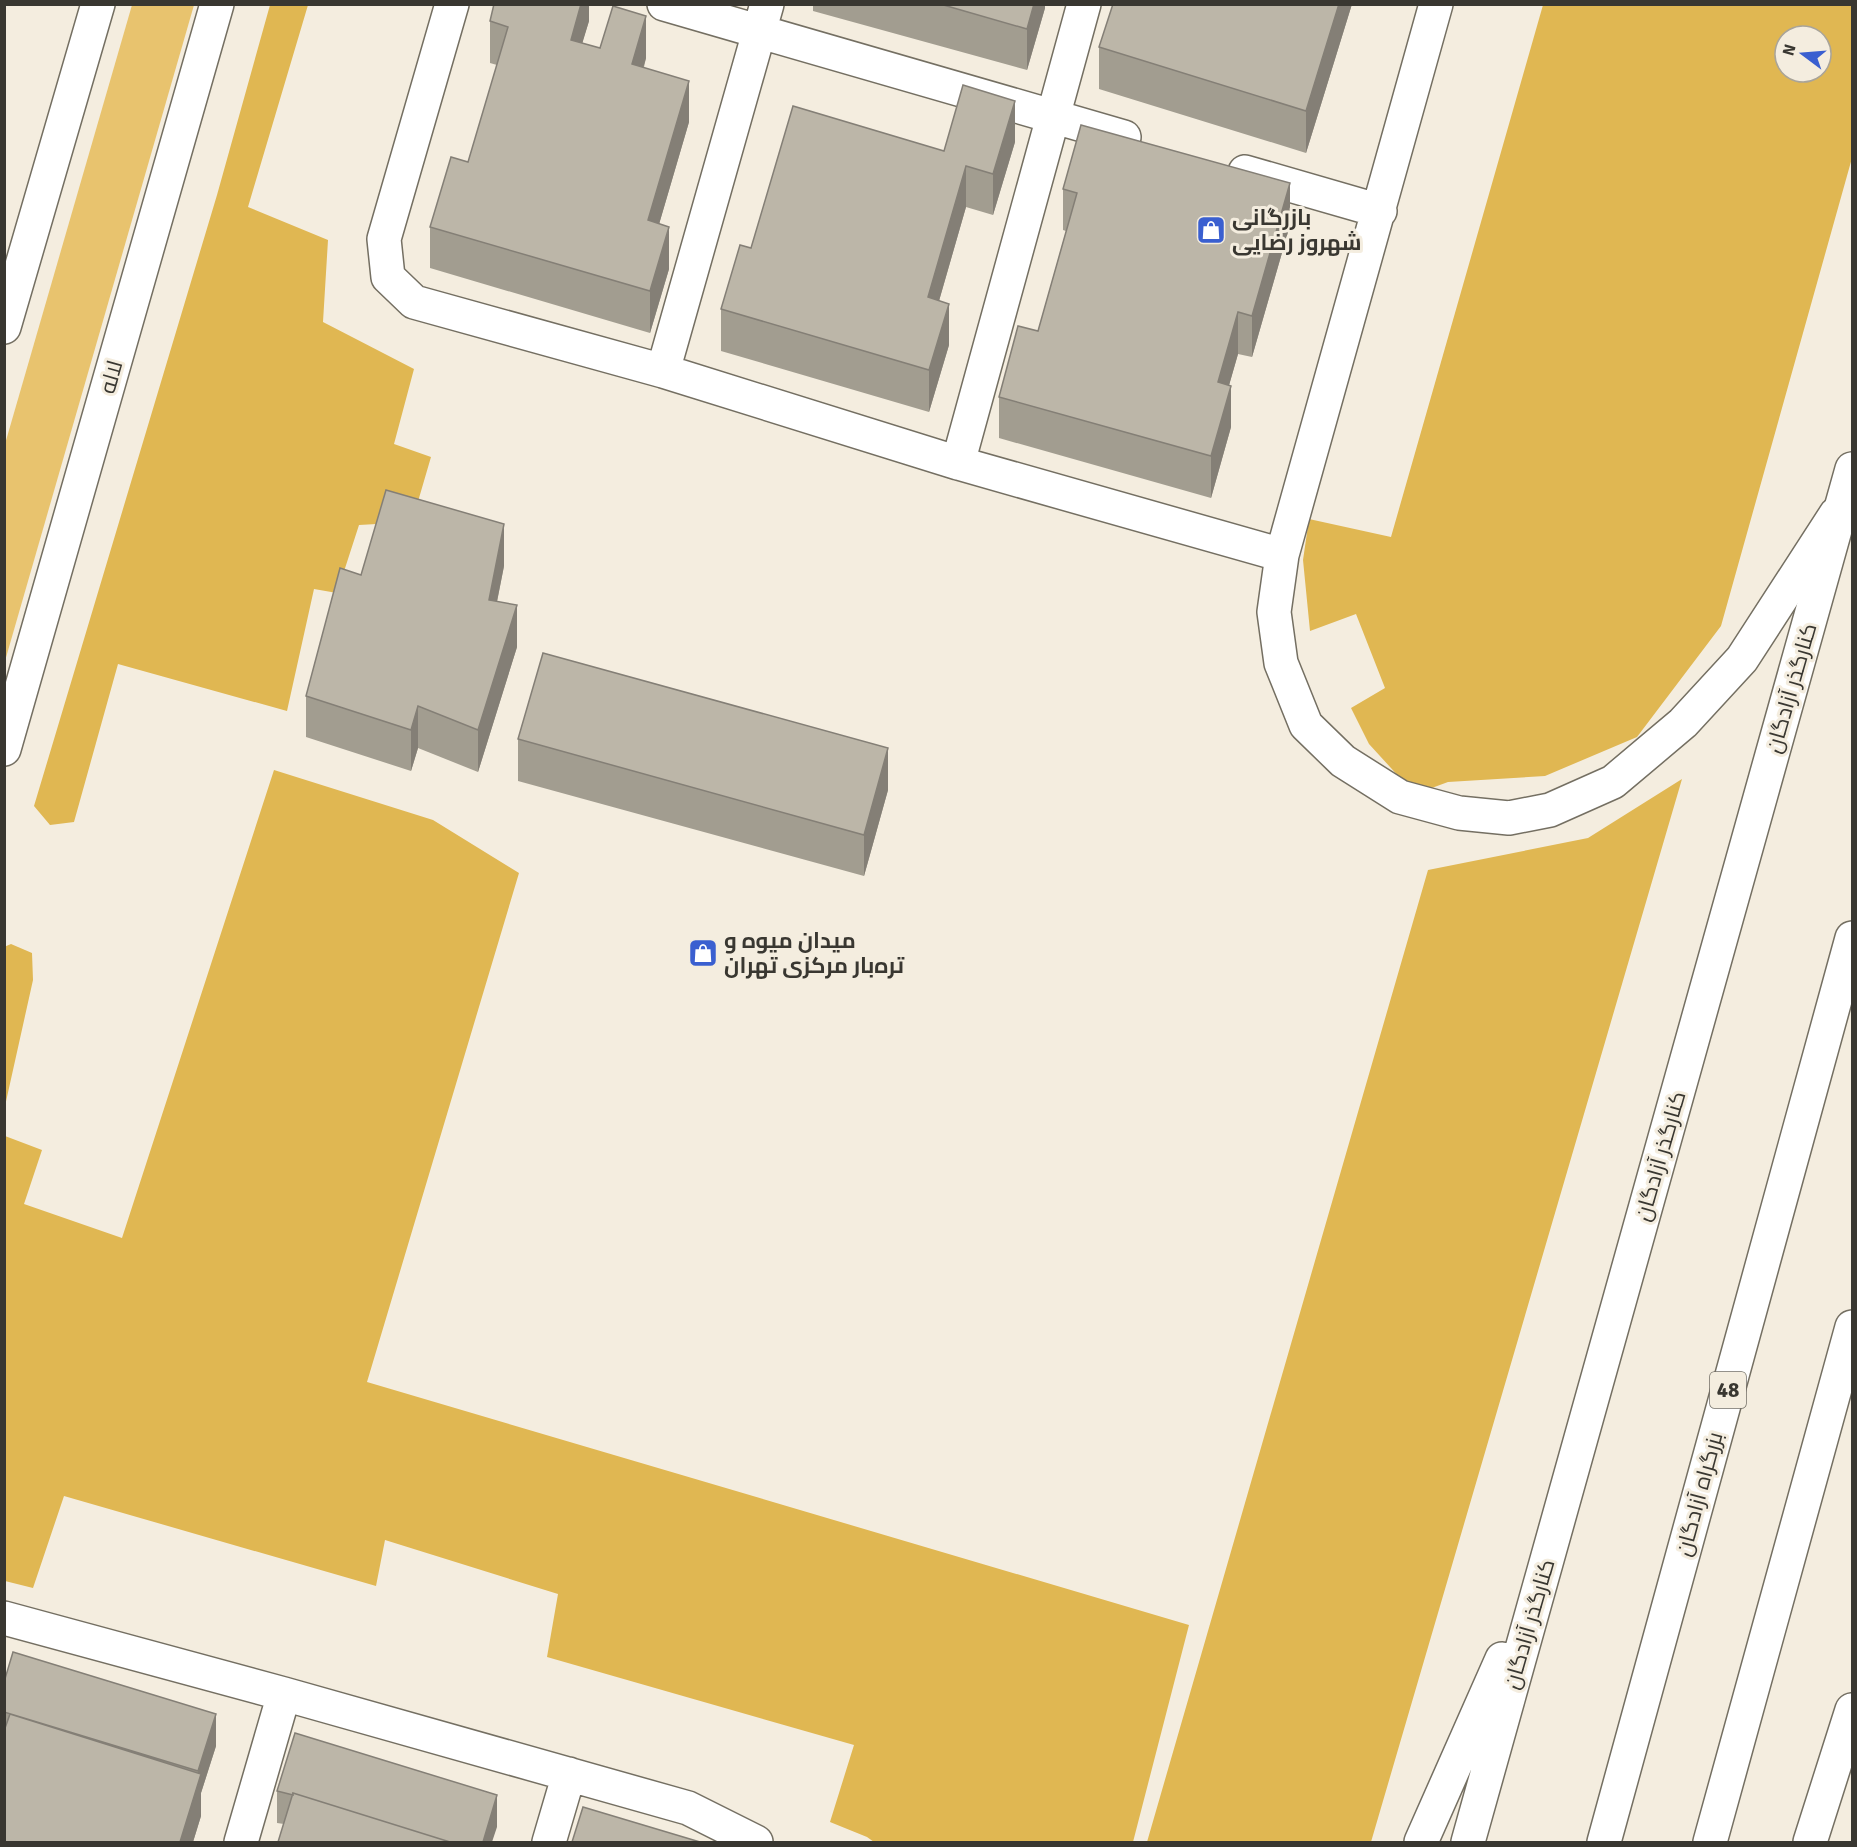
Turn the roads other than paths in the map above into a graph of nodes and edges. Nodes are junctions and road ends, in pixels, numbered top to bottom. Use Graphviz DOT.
graph roads {
  1 [pos="98,4"];
  2 [pos="217,4"];
  3 [pos="452,4"];
  4 [pos="664,4"];
  5 [pos="1084,4"];
  6 [pos="1436,4"];
  7 [pos="764,18"];
  8 [pos="1053,117"];
  9 [pos="1155,146"];
  10 [pos="1211,162"];
  11 [pos="1380,211"];
  12 [pos="4,327"];
  13 [pos="663,371"];
  14 [pos="958,463"];
  15 [pos="1852,469"];
  16 [pos="1842,505"];
  17 [pos="1282,555"];
  18 [pos="4,749"];
  19 [pos="1852,938"];
  20 [pos="1852,1327"];
  21 [pos="1549,1550"];
  22 [pos="4,1618"];
  23 [pos="284,1694"];
  24 [pos="1852,1710"];
  25 [pos="569,1774"];
  26 [pos="241,1842"];
  27 [pos="549,1842"];
  28 [pos="756,1842"];
  29 [pos="1421,1842"];
  30 [pos="1468,1842"];
  31 [pos="1604,1842"];
  32 [pos="1710,1842"];
  33 [pos="1810,1842"];
  1 -- 12 [label="main road"];
  2 -- 18 [label="main road, لاله"];
  3 -- 13 [label="main road"];
  4 -- 7 [label="main road"];
  5 -- 8 [label="main road"];
  6 -- 11 [label="main road"];
  7 -- 8 [label="main road"];
  7 -- 13 [label="main road"];
  8 -- 9 [label="main road"];
  8 -- 14 [label="main road"];
  10 -- 11 [label="main road"];
  11 -- 17 [label="main road"];
  13 -- 14 [label="main road"];
  14 -- 17 [label="main road"];
  15 -- 16 [label="main road, کنارگذر آزادگان"];
  16 -- 17 [label="main road"];
  16 -- 21 [label="main road, کنارگذر آزادگان"];
  19 -- 31 [label="main road, بزرگراه آزادگان / 48"];
  20 -- 32 [label="main road"];
  21 -- 29 [label="main road"];
  21 -- 30 [label="main road, کنارگذر آزادگان"];
  22 -- 23 [label="main road"];
  23 -- 25 [label="main road"];
  23 -- 26 [label="main road"];
  24 -- 33 [label="main road"];
  25 -- 27 [label="main road"];
  25 -- 28 [label="main road"];
}
